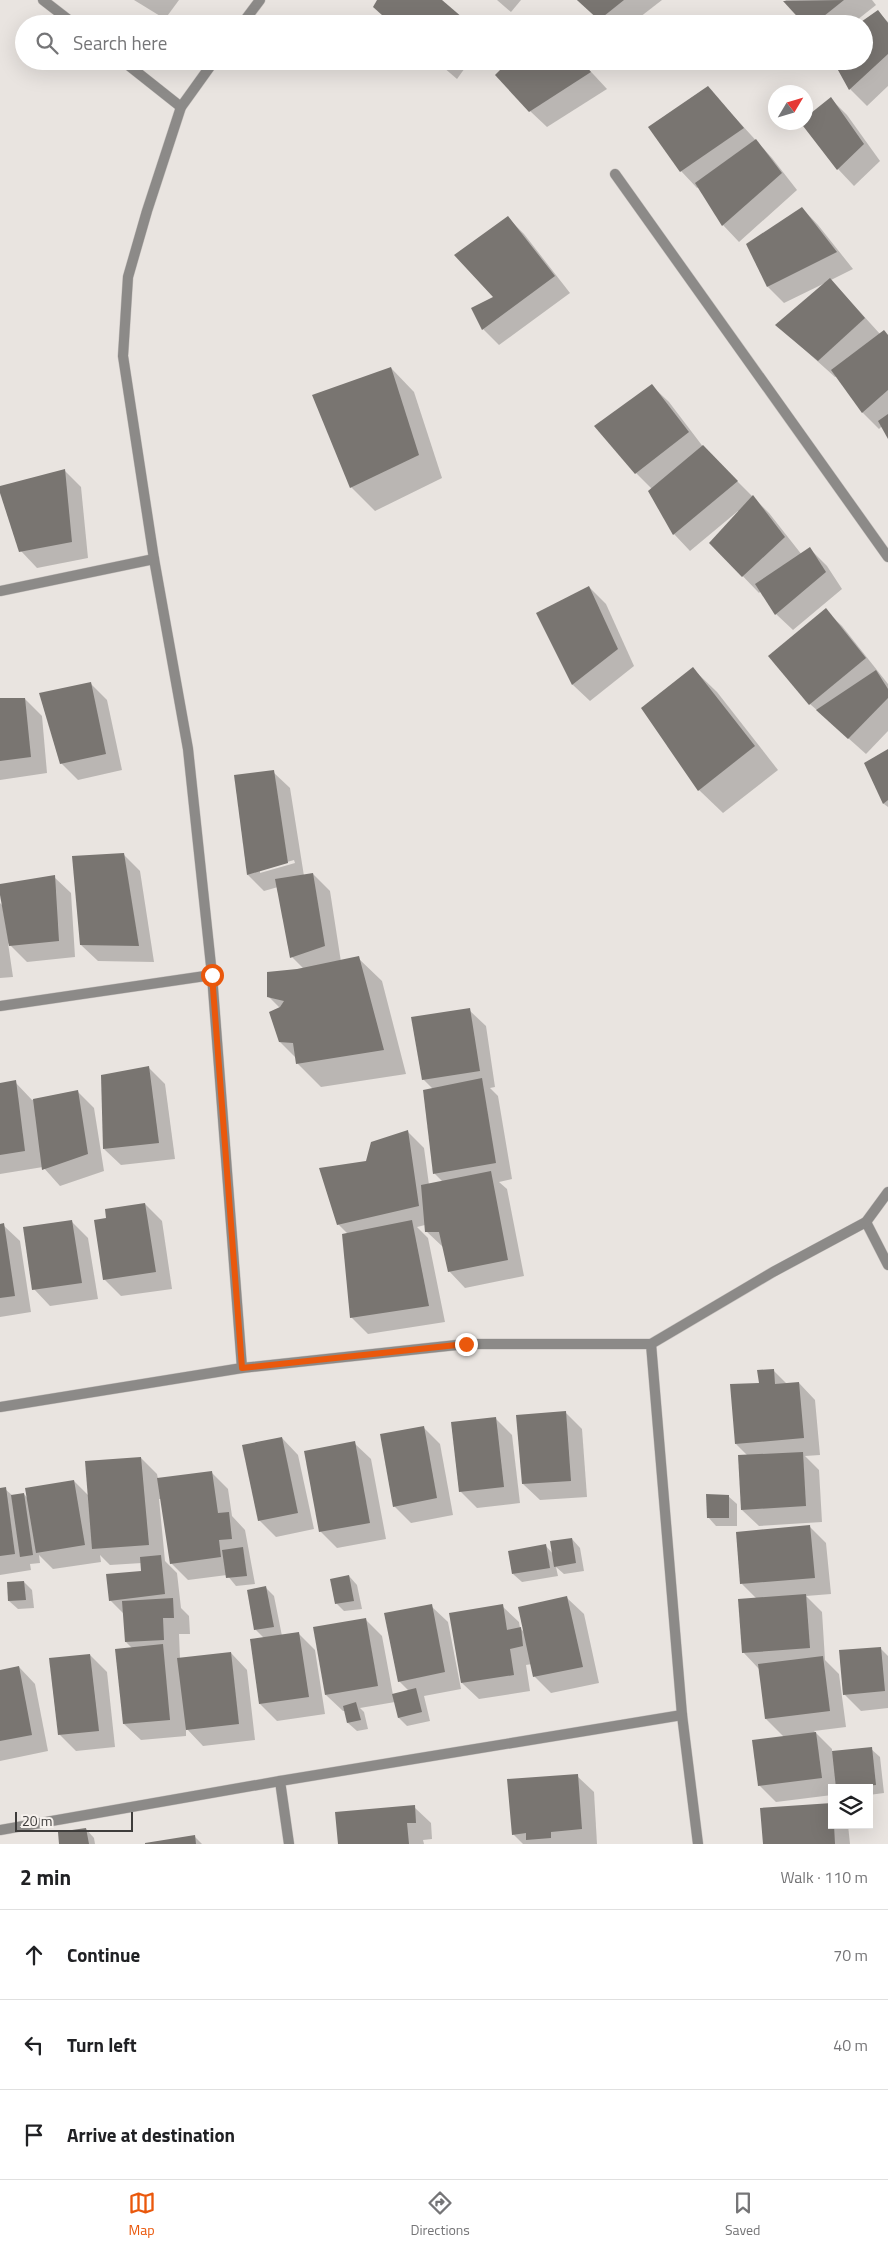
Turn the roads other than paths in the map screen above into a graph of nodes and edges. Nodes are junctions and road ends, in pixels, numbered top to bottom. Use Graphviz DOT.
graph roads {
  1 [pos="43,0"];
  2 [pos="260,0"];
  3 [pos="62,15"];
  4 [pos="249,15"];
  5 [pos="134,70"];
  6 [pos="208,70"];
  7 [pos="181,107"];
  8 [pos="615,174"];
  9 [pos="888,557"];
  10 [pos="154,560"];
  11 [pos="0,591"];
  12 [pos="212,975"];
  13 [pos="0,1006"];
  14 [pos="888,1192"];
  15 [pos="866,1222"];
  16 [pos="888,1265"];
  17 [pos="651,1344"];
  18 [pos="242,1368"];
  19 [pos="0,1406"];
  20 [pos="682,1716"];
  21 [pos="280,1781"];
  22 [pos="0,1830"];
  23 [pos="289,1844"];
  24 [pos="698,1844"];
  1 -- 3 [label="street"];
  2 -- 4 [label="street"];
  5 -- 7 [label="street"];
  6 -- 7 [label="street"];
  7 -- 10 [label="street"];
  8 -- 9 [label="street"];
  10 -- 11 [label="street"];
  10 -- 12 [label="street"];
  12 -- 13 [label="street"];
  12 -- 18 [label="street"];
  14 -- 15 [label="street"];
  15 -- 16 [label="street"];
  15 -- 17 [label="street"];
  17 -- 18 [label="street"];
  17 -- 20 [label="street"];
  18 -- 19 [label="street"];
  20 -- 21 [label="street"];
  20 -- 24 [label="street"];
  21 -- 22 [label="street"];
  21 -- 23 [label="street"];
}
